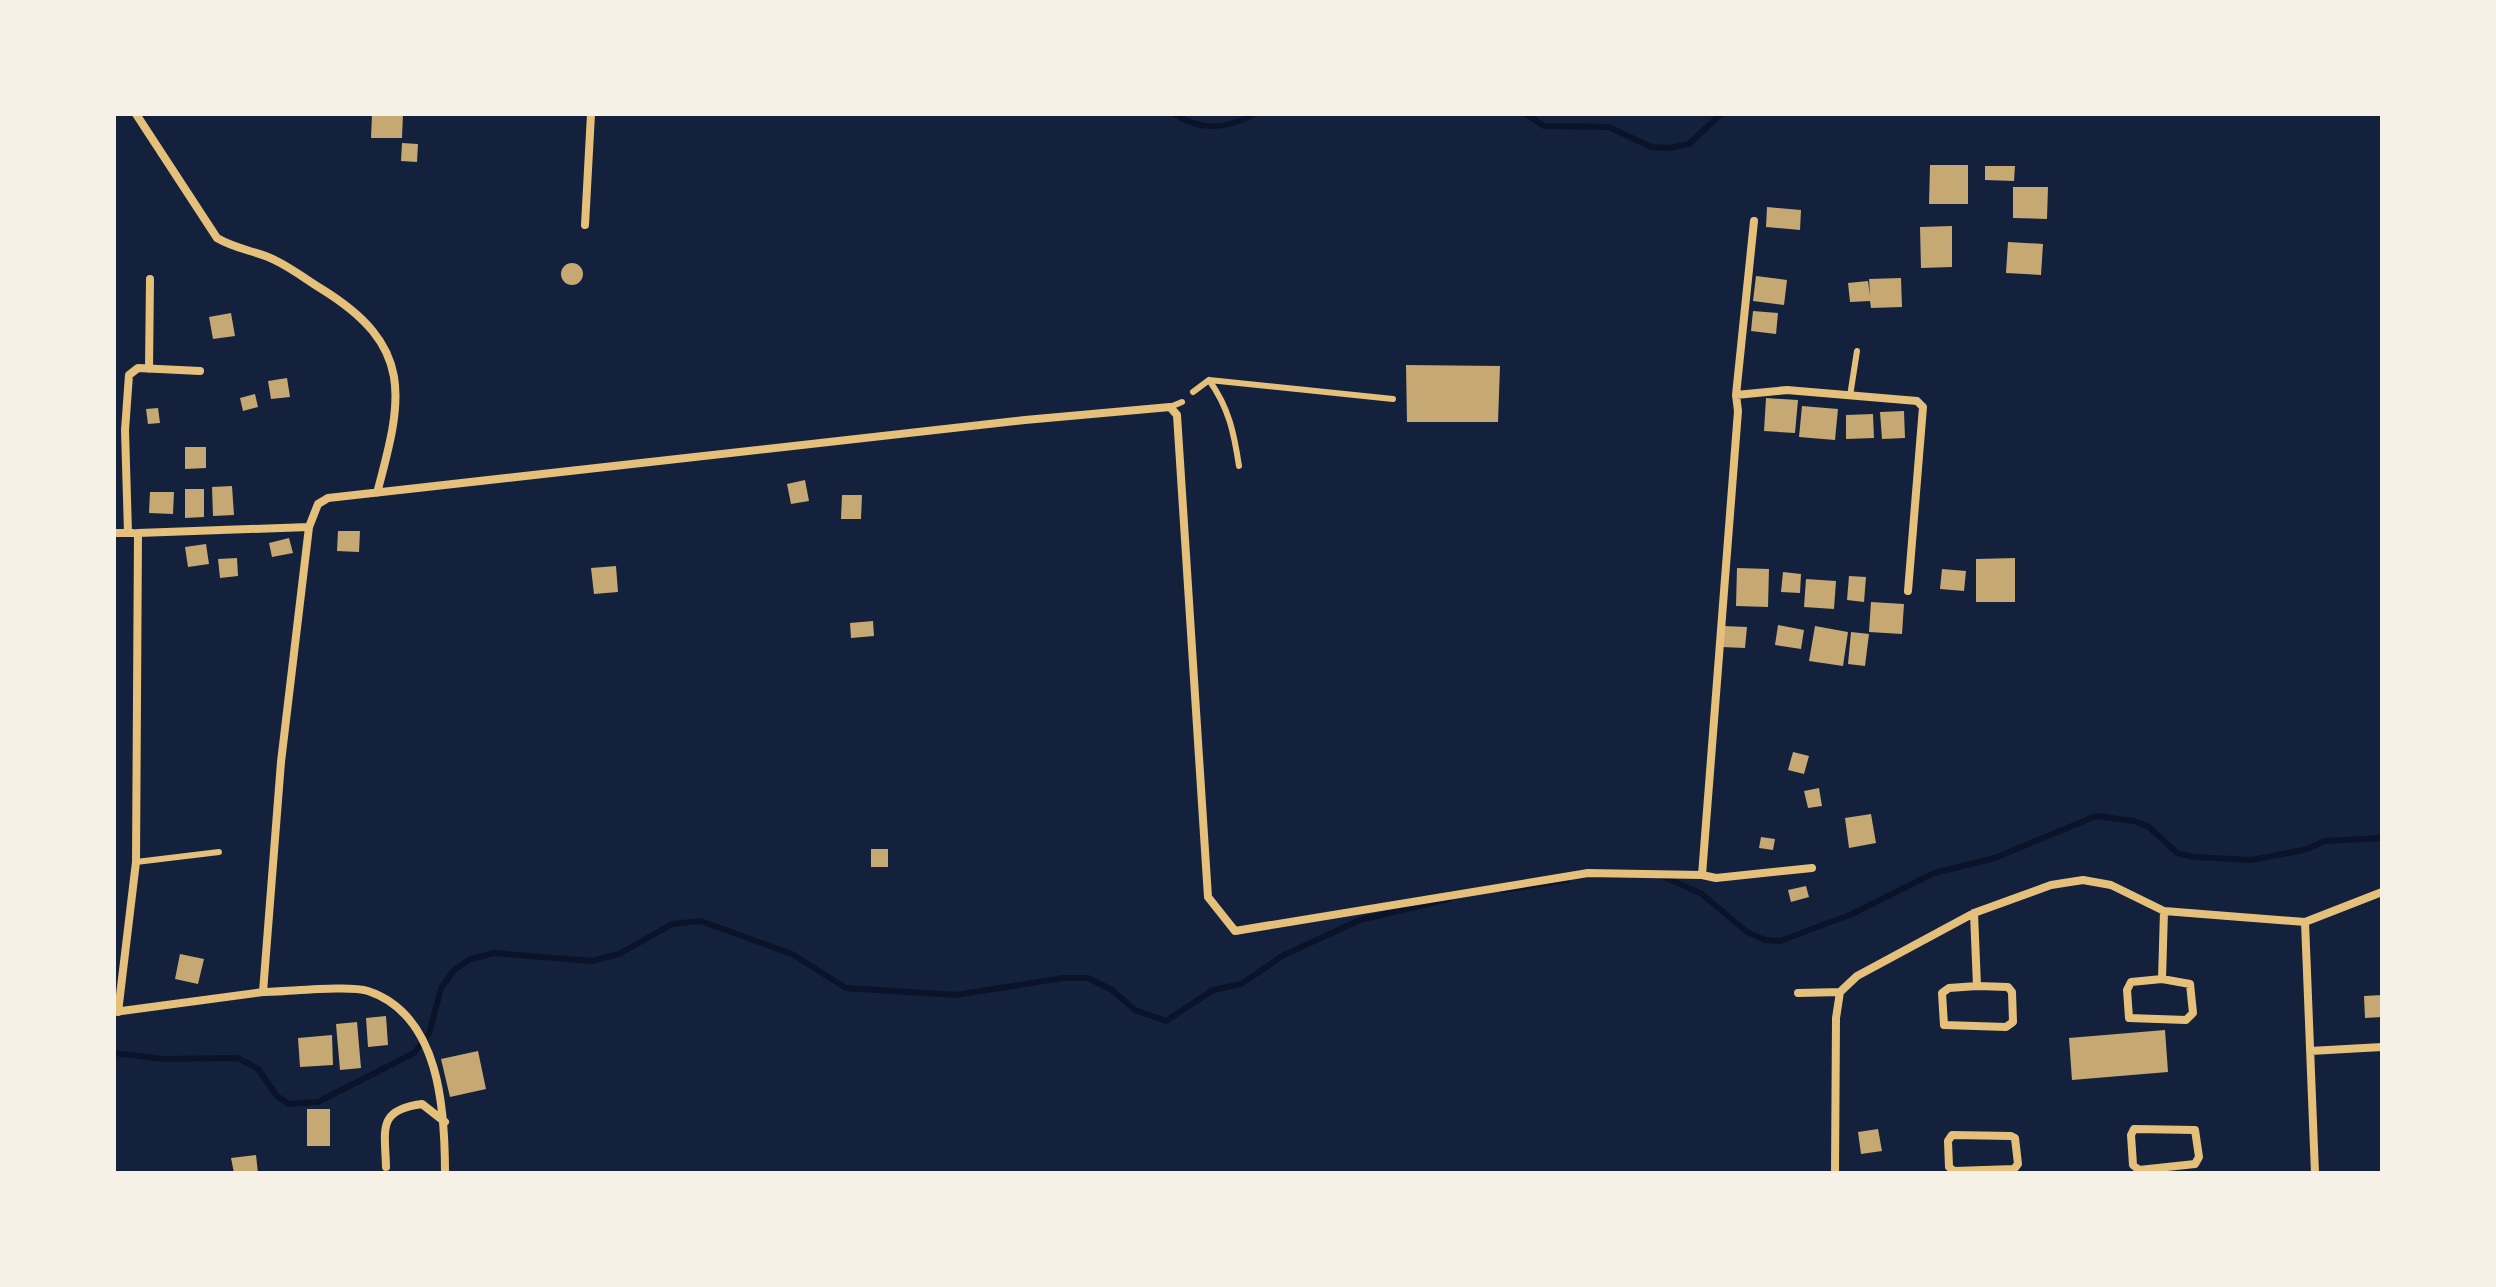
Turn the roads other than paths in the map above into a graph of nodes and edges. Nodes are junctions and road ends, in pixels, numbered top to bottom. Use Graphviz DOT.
graph roads {
  1 [pos="136,114"];
  2 [pos="591,114"];
  3 [pos="1754,221"];
  4 [pos="585,225"];
  5 [pos="150,279"];
  6 [pos="1857,351"];
  7 [pos="149,369"];
  8 [pos="200,371"];
  9 [pos="1209,380"];
  10 [pos="1193,392"];
  11 [pos="1736,395"];
  12 [pos="1850,396"];
  13 [pos="1393,399"];
  14 [pos="1182,402"];
  15 [pos="1170,407"];
  16 [pos="114,430"];
  17 [pos="125,430"];
  18 [pos="1239,466"];
  19 [pos="377,493"];
  20 [pos="309,527"];
  21 [pos="114,533"];
  22 [pos="128,533"];
  23 [pos="138,533"];
  24 [pos="1908,591"];
  25 [pos="219,852"];
  26 [pos="136,862"];
  27 [pos="1812,868"];
  28 [pos="1702,875"];
  29 [pos="2382,892"];
  30 [pos="2164,911"];
  31 [pos="1974,913"];
  32 [pos="2305,922"];
  33 [pos="2162,979"];
  34 [pos="1977,986"];
  35 [pos="263,992"];
  36 [pos="1840,992"];
  37 [pos="1798,993"];
  38 [pos="116,1012"];
  39 [pos="2382,1047"];
  40 [pos="2310,1051"];
  41 [pos="445,1122"];
  42 [pos="386,1167"];
  43 [pos="2164,1171"];
  44 [pos="1985,1172"];
  45 [pos="445,1173"];
  46 [pos="1835,1173"];
  47 [pos="2315,1173"];
  1 -- 19 [label="street"];
  2 -- 4 [label="street"];
  3 -- 11 [label="street"];
  5 -- 7 [label="street"];
  6 -- 12 [label="lane"];
  7 -- 8 [label="street"];
  7 -- 17 [label="street"];
  9 -- 10 [label="lane"];
  9 -- 13 [label="lane"];
  9 -- 18 [label="lane"];
  11 -- 12 [label="street"];
  11 -- 28 [label="street"];
  12 -- 24 [label="street"];
  14 -- 15 [label="lane"];
  15 -- 19 [label="street"];
  15 -- 28 [label="street"];
  16 -- 17 [label="street"];
  17 -- 22 [label="street"];
  19 -- 20 [label="street"];
  20 -- 23 [label="street"];
  20 -- 35 [label="street"];
  21 -- 22 [label="street"];
  22 -- 23 [label="street"];
  23 -- 26 [label="street"];
  25 -- 26 [label="lane"];
  26 -- 38 [label="street"];
  27 -- 28 [label="street"];
  29 -- 32 [label="street"];
  30 -- 31 [label="street"];
  30 -- 32 [label="street"];
  30 -- 33 [label="street"];
  31 -- 34 [label="street"];
  31 -- 36 [label="street"];
  32 -- 40 [label="street"];
  33 -- 33 [label="street"];
  34 -- 34 [label="street"];
  35 -- 38 [label="street"];
  35 -- 41 [label="street"];
  36 -- 37 [label="street"];
  36 -- 46 [label="street"];
  39 -- 40 [label="street"];
  40 -- 47 [label="street"];
  41 -- 42 [label="street"];
  41 -- 45 [label="street"];
  43 -- 43 [label="street"];
  44 -- 44 [label="street"];
}
